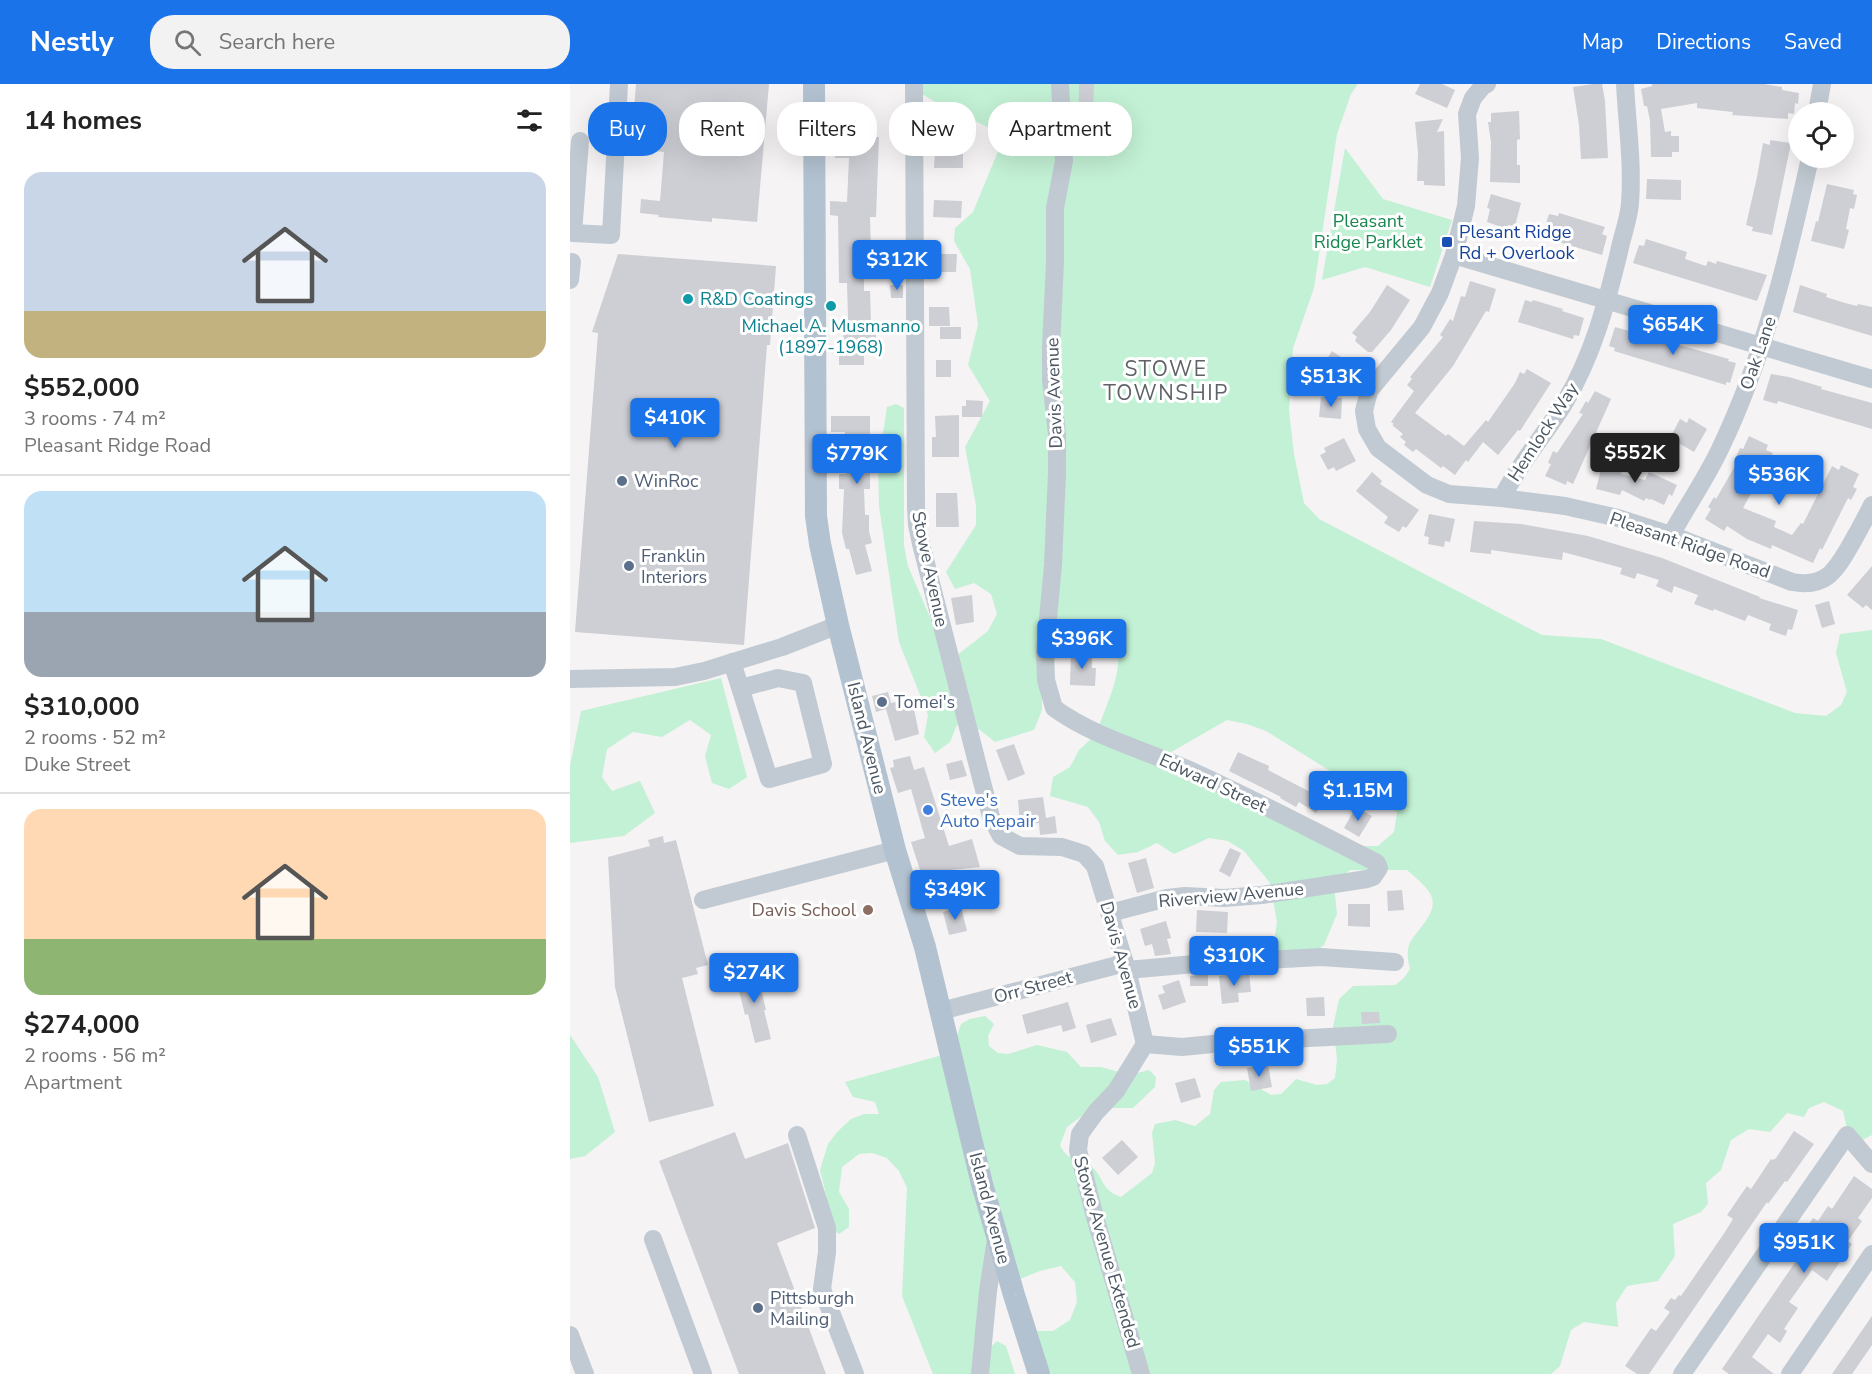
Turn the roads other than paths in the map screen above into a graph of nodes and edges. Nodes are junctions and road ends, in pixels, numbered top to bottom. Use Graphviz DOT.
graph roads {
  1 [pos="619,84"];
  2 [pos="814,84"];
  3 [pos="914,84"];
  4 [pos="1060,84"];
  5 [pos="1487,84"];
  6 [pos="1625,84"];
  7 [pos="1822,84"];
  8 [pos="1819,102"];
  9 [pos="580,141"];
  10 [pos="1808,168"];
  11 [pos="1454,255"];
  12 [pos="1607,300"];
  13 [pos="1762,346"];
  14 [pos="1872,379"];
  15 [pos="1502,498"];
  16 [pos="1872,505"];
  17 [pos="1671,535"];
  18 [pos="838,625"];
  19 [pos="732,662"];
  20 [pos="570,679"];
  21 [pos="741,688"];
  22 [pos="1051,701"];
  23 [pos="896,850"];
  24 [pos="1377,863"];
  25 [pos="1095,866"];
  26 [pos="703,900"];
  27 [pos="1110,913"];
  28 [pos="1395,962"];
  29 [pos="1126,966"];
  30 [pos="941,1011"];
  31 [pos="1388,1034"];
  32 [pos="1145,1044"];
  33 [pos="797,1135"];
  34 [pos="1872,1164"];
  35 [pos="997,1237"];
  36 [pos="653,1239"];
  37 [pos="1872,1254"];
  38 [pos="570,1335"];
  39 [pos="585,1374"];
  40 [pos="704,1374"];
  41 [pos="855,1374"];
  42 [pos="981,1374"];
  43 [pos="1040,1374"];
  44 [pos="1142,1374"];
  45 [pos="1682,1374"];
  46 [pos="1790,1374"];
  1 -- 9 [label="street"];
  2 -- 18 [label="main road, Island Avenue"];
  3 -- 25 [label="street, Stowe Avenue"];
  4 -- 22 [label="street, Davis Avenue"];
  5 -- 11 [label="street, Pleasant Ridge Road"];
  6 -- 12 [label="street, Hemlock Way"];
  7 -- 8 [label="street"];
  10 -- 13 [label="street, Oak Lane"];
  11 -- 12 [label="street"];
  11 -- 15 [label="street, Pleasant Ridge Road"];
  12 -- 13 [label="street"];
  12 -- 15 [label="street, Hemlock Way"];
  13 -- 14 [label="street"];
  13 -- 17 [label="street, Oak Lane"];
  15 -- 17 [label="street, Pleasant Ridge Road"];
  16 -- 17 [label="street, Pleasant Ridge Road"];
  18 -- 19 [label="street"];
  18 -- 23 [label="main road, Island Avenue"];
  19 -- 20 [label="street"];
  19 -- 21 [label="street"];
  21 -- 21 [label="street"];
  22 -- 24 [label="street, Edward Street"];
  23 -- 26 [label="street"];
  23 -- 30 [label="main road, Island Avenue"];
  24 -- 27 [label="street, Riverview Avenue"];
  25 -- 27 [label="street, Davis Avenue"];
  27 -- 29 [label="street, Davis Avenue"];
  28 -- 29 [label="street, Orr Street"];
  29 -- 30 [label="street, Orr Street"];
  29 -- 32 [label="street, Davis Avenue"];
  30 -- 35 [label="main road, Island Avenue"];
  31 -- 32 [label="street"];
  32 -- 44 [label="street, Stowe Avenue Extended"];
  33 -- 41 [label="street"];
  34 -- 45 [label="street"];
  35 -- 42 [label="street"];
  35 -- 43 [label="main road, Island Avenue"];
  36 -- 40 [label="street"];
  37 -- 46 [label="street"];
  38 -- 39 [label="street"];
}
